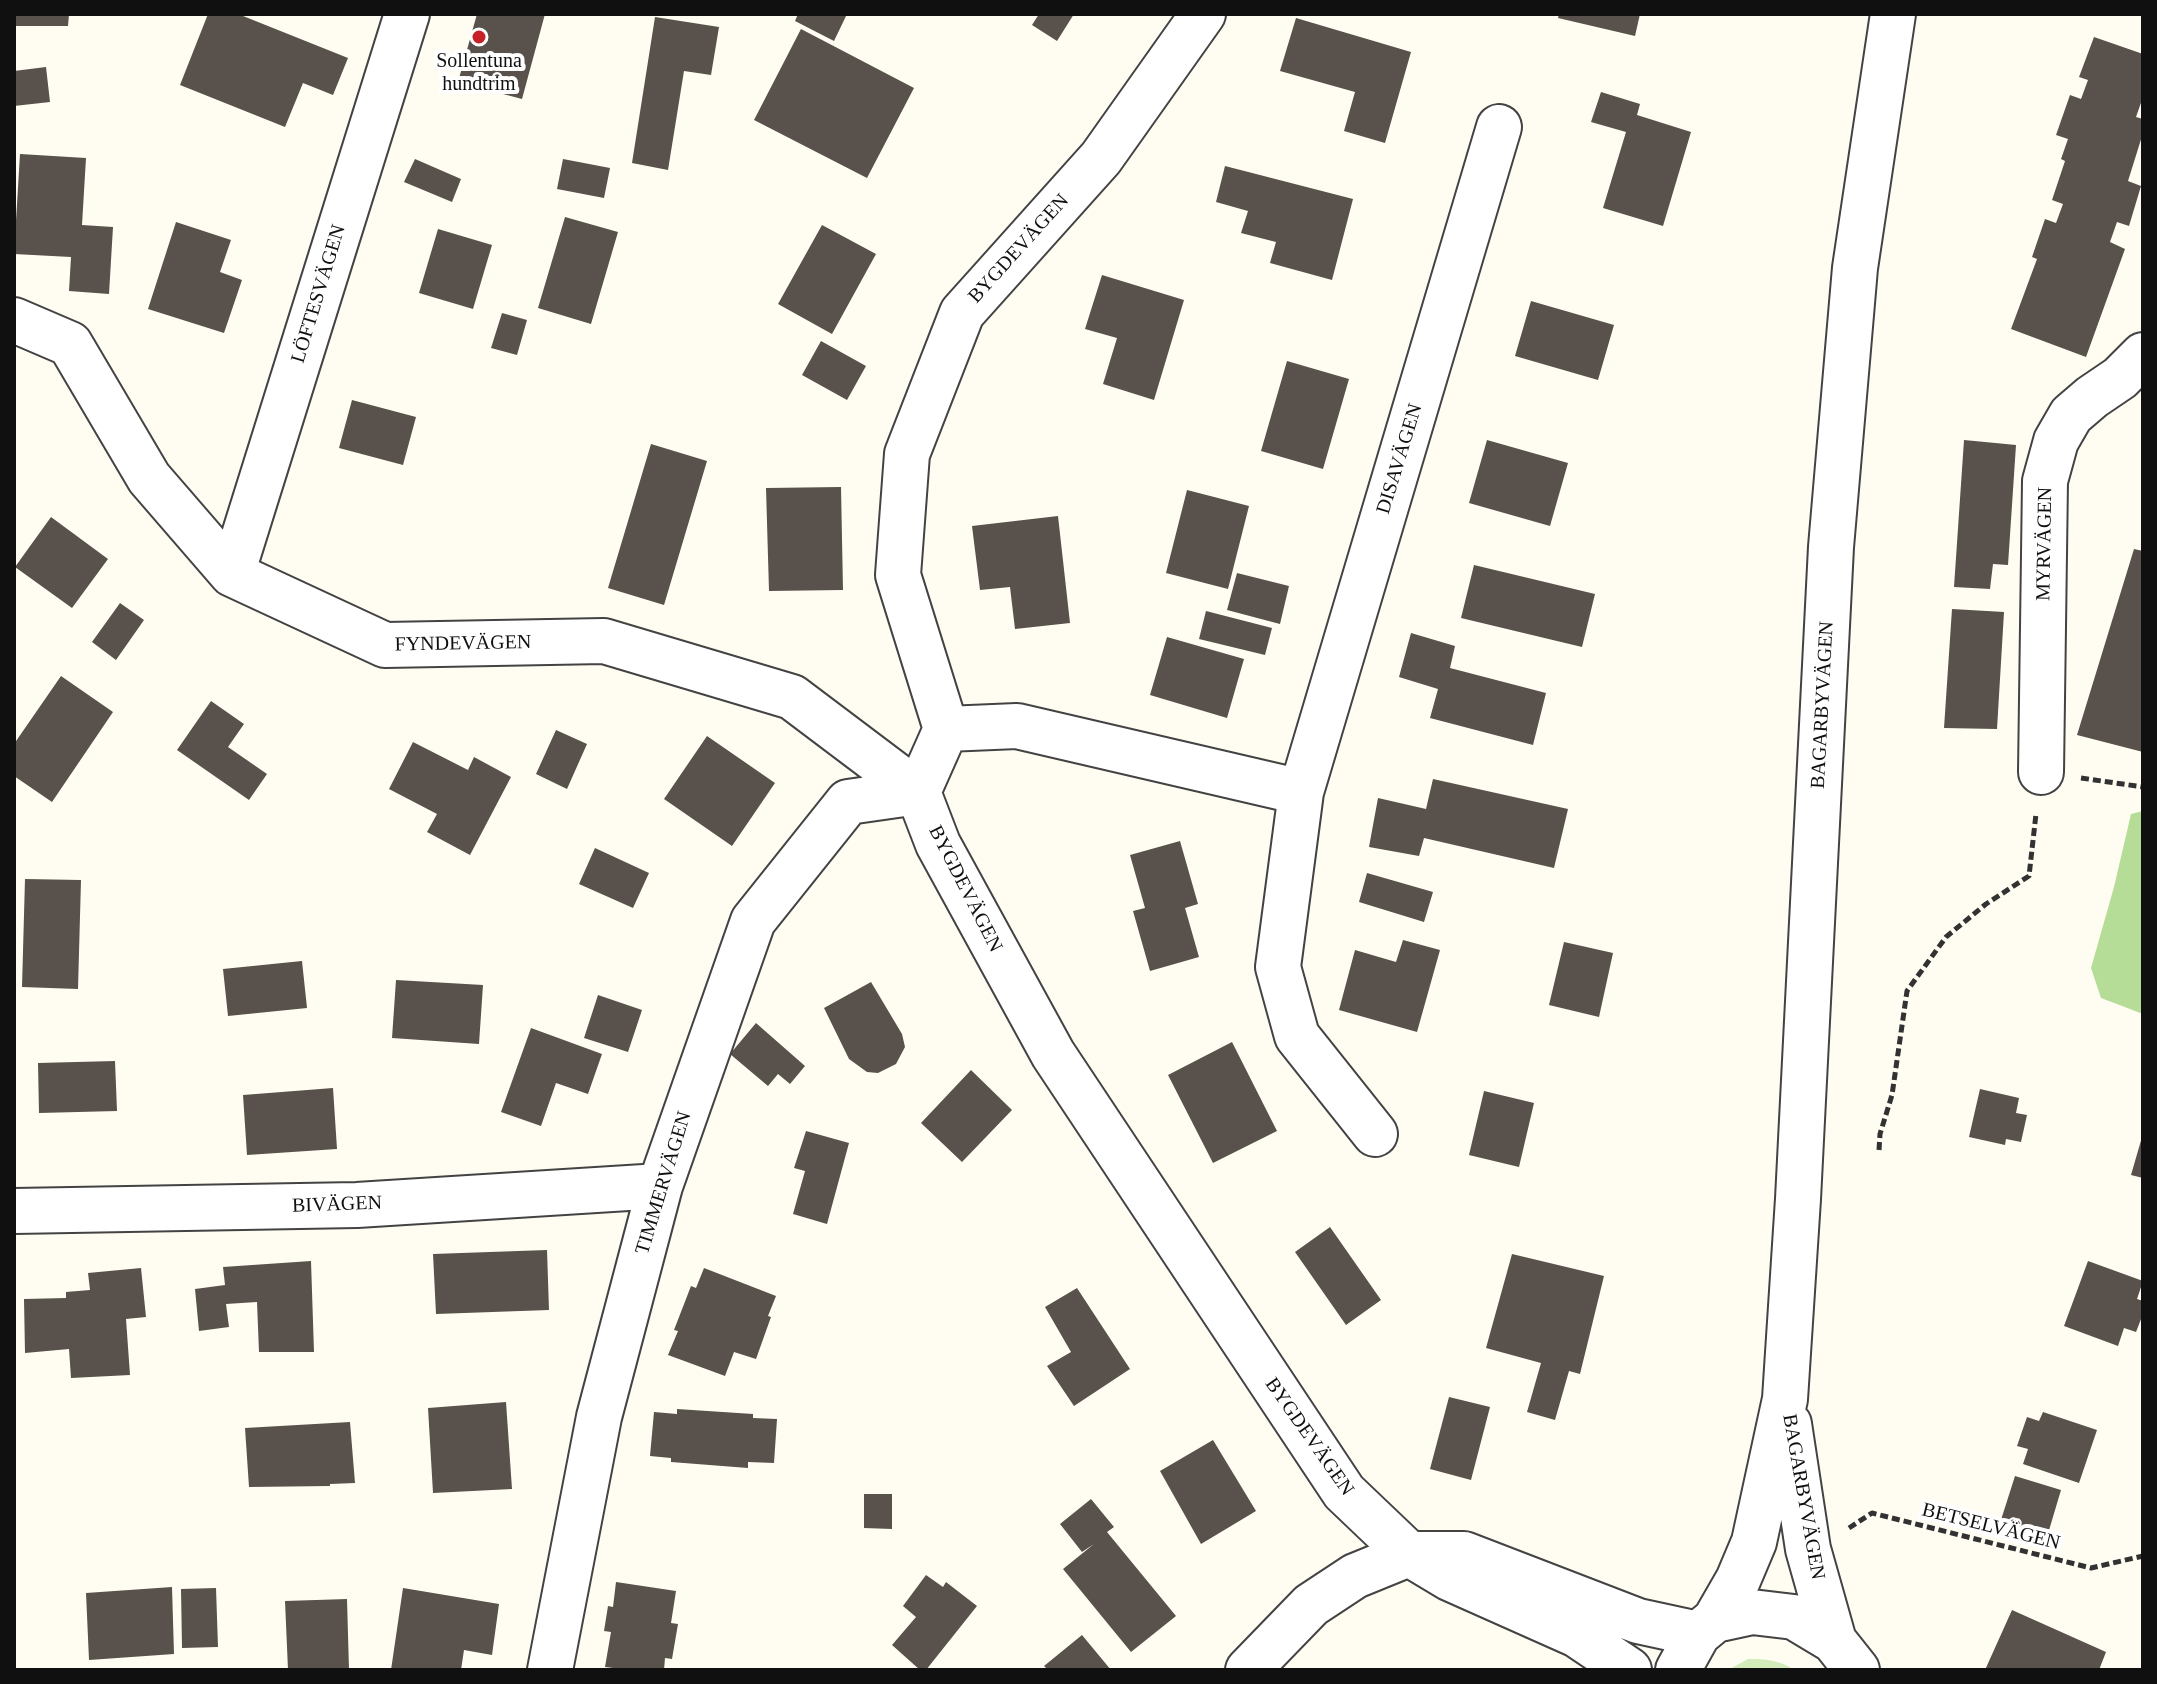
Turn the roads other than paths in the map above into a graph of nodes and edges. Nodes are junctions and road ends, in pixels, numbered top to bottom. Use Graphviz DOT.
graph roads {
  1 [pos="407,14"];
  2 [pos="1203,14"];
  3 [pos="1893,14"];
  4 [pos="1499,127"];
  5 [pos="14,320"];
  6 [pos="2143,355"];
  7 [pos="232,574"];
  8 [pos="946,729"];
  9 [pos="2041,772"];
  10 [pos="918,792"];
  11 [pos="1301,792"];
  12 [pos="1375,1134"];
  13 [pos="660,1186"];
  14 [pos="14,1211"];
  15 [pos="1785,1399"];
  16 [pos="1409,1554"];
  17 [pos="1697,1641"];
  18 [pos="1846,1655"];
  19 [pos="550,1670"];
  20 [pos="1248,1670"];
  21 [pos="1629,1670"];
  1 -- 7 [label="street, LÖFTESVÄGEN"];
  2 -- 8 [label="street, BYGDEVÄGEN"];
  3 -- 15 [label="street, BAGARBYVÄGEN"];
  4 -- 11 [label="street, DISAVÄGEN"];
  5 -- 7 [label="street, FYNDEVÄGEN"];
  6 -- 9 [label="street, MYRVÄGEN"];
  7 -- 10 [label="street, FYNDEVÄGEN"];
  8 -- 10 [label="street"];
  8 -- 11 [label="street"];
  10 -- 13 [label="street, TIMMERVÄGEN"];
  10 -- 16 [label="street, BYGDEVÄGEN"];
  11 -- 12 [label="street, DISAVÄGEN"];
  13 -- 14 [label="street, BIVÄGEN"];
  13 -- 19 [label="street, TIMMERVÄGEN"];
  15 -- 17 [label="street, BAGARBYVÄGEN"];
  15 -- 18 [label="street, BAGARBYVÄGEN"];
  16 -- 17 [label="street"];
  16 -- 20 [label="street"];
  16 -- 21 [label="street, BYGDEVÄGEN"];
  17 -- 18 [label="street"];
}
